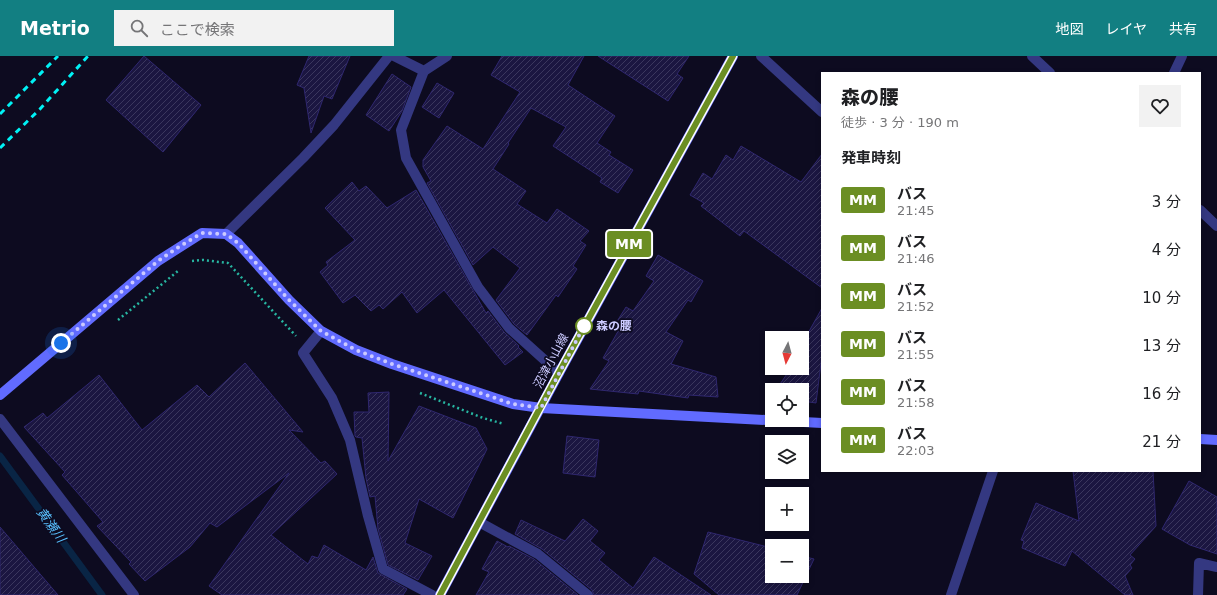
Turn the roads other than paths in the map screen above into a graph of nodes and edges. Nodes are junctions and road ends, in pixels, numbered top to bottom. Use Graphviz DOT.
graph roads {
  1 [pos="389,56"];
  2 [pos="394,56"];
  3 [pos="447,56"];
  4 [pos="733,56"];
  5 [pos="761,56"];
  6 [pos="1032,56"];
  7 [pos="1182,56"];
  8 [pos="424,71"];
  9 [pos="1049,72"];
  10 [pos="1174,72"];
  11 [pos="821,111"];
  12 [pos="1201,211"];
  13 [pos="1217,226"];
  14 [pos="226,234"];
  15 [pos="321,331"];
  16 [pos="559,373"];
  17 [pos="0,395"];
  18 [pos="541,408"];
  19 [pos="0,419"];
  20 [pos="821,423"];
  21 [pos="1201,439"];
  22 [pos="1217,440"];
  23 [pos="993,472"];
  24 [pos="479,522"];
  25 [pos="1217,567"];
  26 [pos="134,595"];
  27 [pos="432,595"];
  28 [pos="440,595"];
  29 [pos="588,595"];
  30 [pos="951,595"];
  31 [pos="1198,595"];
  1 -- 14 [label="street"];
  2 -- 8 [label="street"];
  3 -- 8 [label="street"];
  4 -- 16 [label="street, 沼津小山線"];
  5 -- 11 [label="street"];
  6 -- 9 [label="street"];
  7 -- 10 [label="street"];
  8 -- 16 [label="street"];
  12 -- 13 [label="street"];
  14 -- 15 [label="street"];
  14 -- 17 [label="street"];
  15 -- 18 [label="street"];
  15 -- 27 [label="street"];
  16 -- 18 [label="street, 沼津小山線"];
  18 -- 20 [label="street"];
  18 -- 24 [label="street, 沼津小山線"];
  19 -- 26 [label="street"];
  21 -- 22 [label="street"];
  23 -- 30 [label="street"];
  24 -- 28 [label="street, 沼津小山線"];
  24 -- 29 [label="street"];
  25 -- 31 [label="street"];
}
